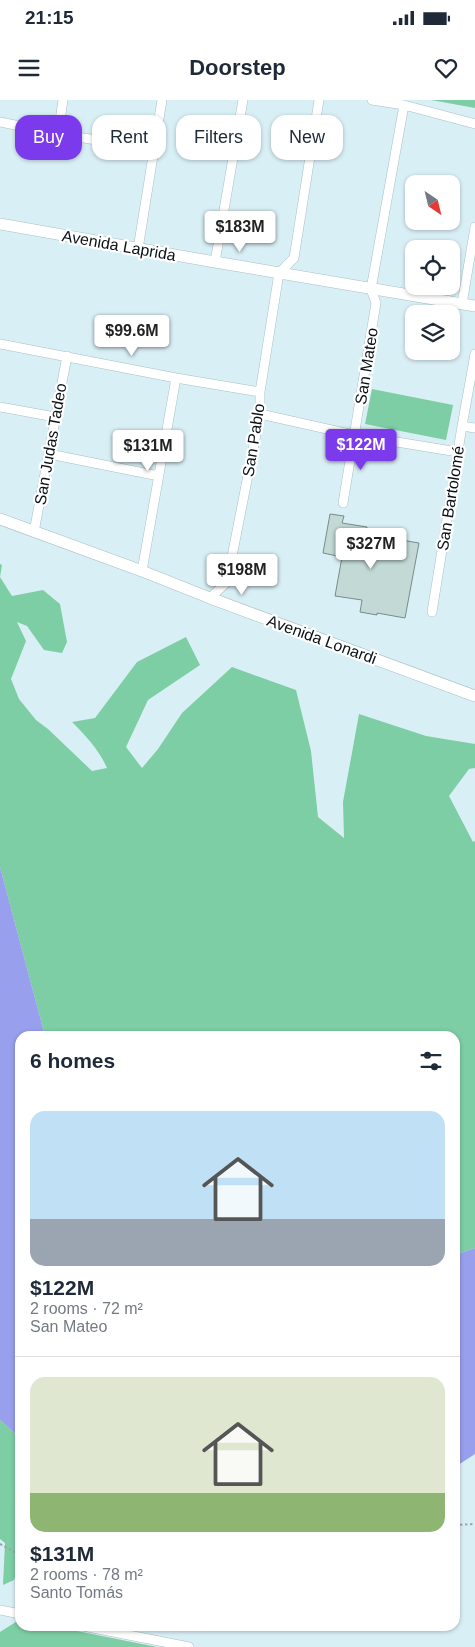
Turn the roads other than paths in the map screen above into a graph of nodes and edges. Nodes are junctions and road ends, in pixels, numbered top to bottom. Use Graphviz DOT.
graph roads {
  1 [pos="63,100"];
  2 [pos="162,100"];
  3 [pos="243,100"];
  4 [pos="319,100"];
  5 [pos="372,100"];
  6 [pos="404,105"];
  7 [pos="61,115"];
  8 [pos="160,115"];
  9 [pos="0,122"];
  10 [pos="475,124"];
  11 [pos="15,125"];
  12 [pos="152,160"];
  13 [pos="0,224"];
  14 [pos="475,227"];
  15 [pos="138,249"];
  16 [pos="215,262"];
  17 [pos="279,273"];
  18 [pos="371,289"];
  19 [pos="462,304"];
  20 [pos="475,306"];
  21 [pos="0,344"];
  22 [pos="475,354"];
  23 [pos="67,356"];
  24 [pos="176,378"];
  25 [pos="260,392"];
  26 [pos="0,407"];
  27 [pos="260,414"];
  28 [pos="55,417"];
  29 [pos="462,426"];
  30 [pos="475,428"];
  31 [pos="354,436"];
  32 [pos="458,452"];
  33 [pos="49,454"];
  34 [pos="159,476"];
  35 [pos="343,503"];
  36 [pos="0,519"];
  37 [pos="34,532"];
  38 [pos="142,571"];
  39 [pos="210,598"];
  40 [pos="432,612"];
  41 [pos="475,696"];
  42 [pos="0,1610"];
  43 [pos="15,1613"];
  44 [pos="108,1631"];
  45 [pos="189,1647"];
  1 -- 7 [label="street"];
  2 -- 8 [label="street"];
  3 -- 16 [label="street"];
  4 -- 17 [label="street"];
  5 -- 6 [label="street"];
  6 -- 10 [label="street"];
  6 -- 18 [label="street, San Mateo"];
  9 -- 11 [label="street"];
  12 -- 15 [label="street"];
  13 -- 15 [label="street, Avenida Laprida"];
  14 -- 19 [label="street"];
  15 -- 16 [label="street, Avenida Laprida"];
  16 -- 17 [label="street, Avenida Laprida"];
  17 -- 18 [label="street, Avenida Laprida"];
  17 -- 25 [label="street, San Pablo"];
  18 -- 19 [label="street, Avenida Laprida"];
  18 -- 31 [label="street, San Mateo"];
  19 -- 20 [label="street, Avenida Laprida"];
  21 -- 23 [label="street"];
  22 -- 29 [label="street, San Bartolomé"];
  23 -- 24 [label="street"];
  23 -- 28 [label="street, San Judas Tadeo"];
  24 -- 25 [label="street"];
  24 -- 34 [label="street"];
  25 -- 27 [label="street, San Pablo"];
  26 -- 28 [label="street"];
  27 -- 31 [label="street"];
  27 -- 39 [label="street, San Pablo"];
  28 -- 33 [label="street, San Judas Tadeo"];
  29 -- 30 [label="street"];
  29 -- 32 [label="street, San Bartolomé"];
  31 -- 32 [label="street"];
  31 -- 35 [label="street, San Mateo"];
  32 -- 40 [label="street, San Bartolomé"];
  33 -- 34 [label="street"];
  33 -- 37 [label="street, San Judas Tadeo"];
  34 -- 38 [label="street"];
  36 -- 37 [label="street, Avenida Lonardi"];
  37 -- 38 [label="street, Avenida Lonardi"];
  38 -- 39 [label="street, Avenida Lonardi"];
  39 -- 41 [label="street, Avenida Lonardi"];
  42 -- 43 [label="street"];
  44 -- 45 [label="street"];
}
